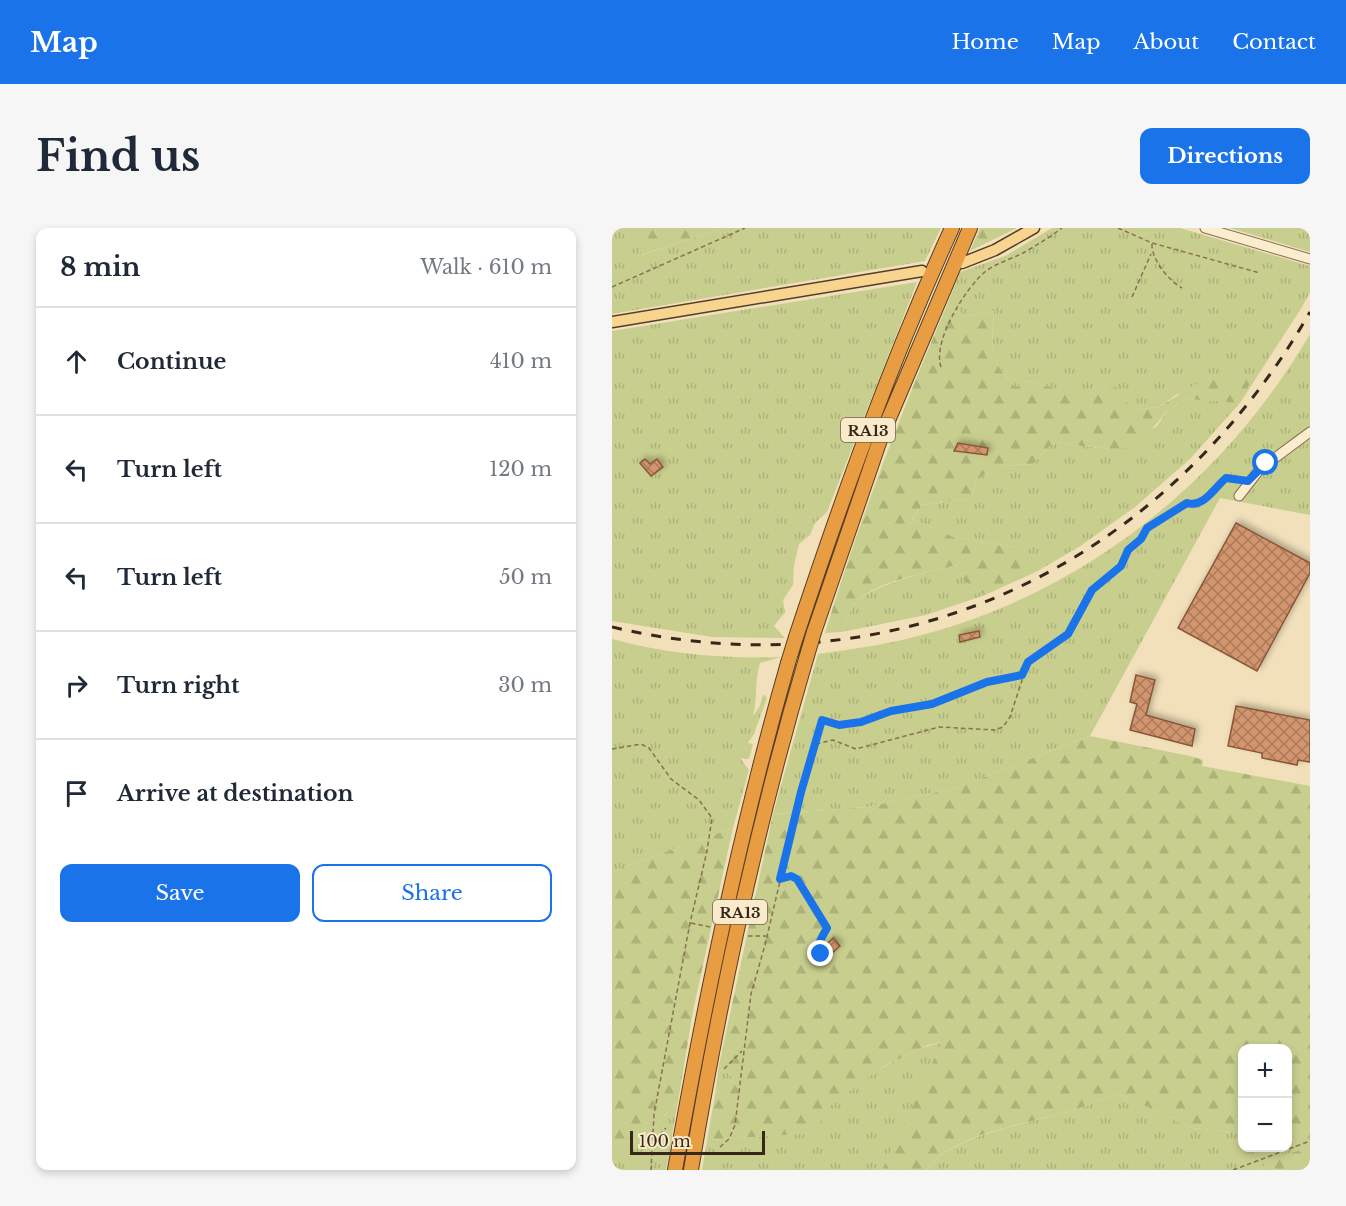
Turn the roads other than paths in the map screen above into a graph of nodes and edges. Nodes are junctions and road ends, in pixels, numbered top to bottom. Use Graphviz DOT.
graph roads {
  1 [pos="952,228"];
  2 [pos="969,228"];
  3 [pos="1034,228"];
  4 [pos="1205,228"];
  5 [pos="1310,260"];
  6 [pos="962,263"];
  7 [pos="922,271"];
  8 [pos="612,322"];
  9 [pos="1310,432"];
  10 [pos="1239,496"];
  11 [pos="675,1170"];
  12 [pos="691,1170"];
  1 -- 11 [label="highway, RA13, bridge"];
  2 -- 12 [label="highway, RA13, bridge"];
  3 -- 6 [label="main road"];
  4 -- 5 [label="street"];
  7 -- 8 [label="main road"];
  9 -- 10 [label="street"];
}
